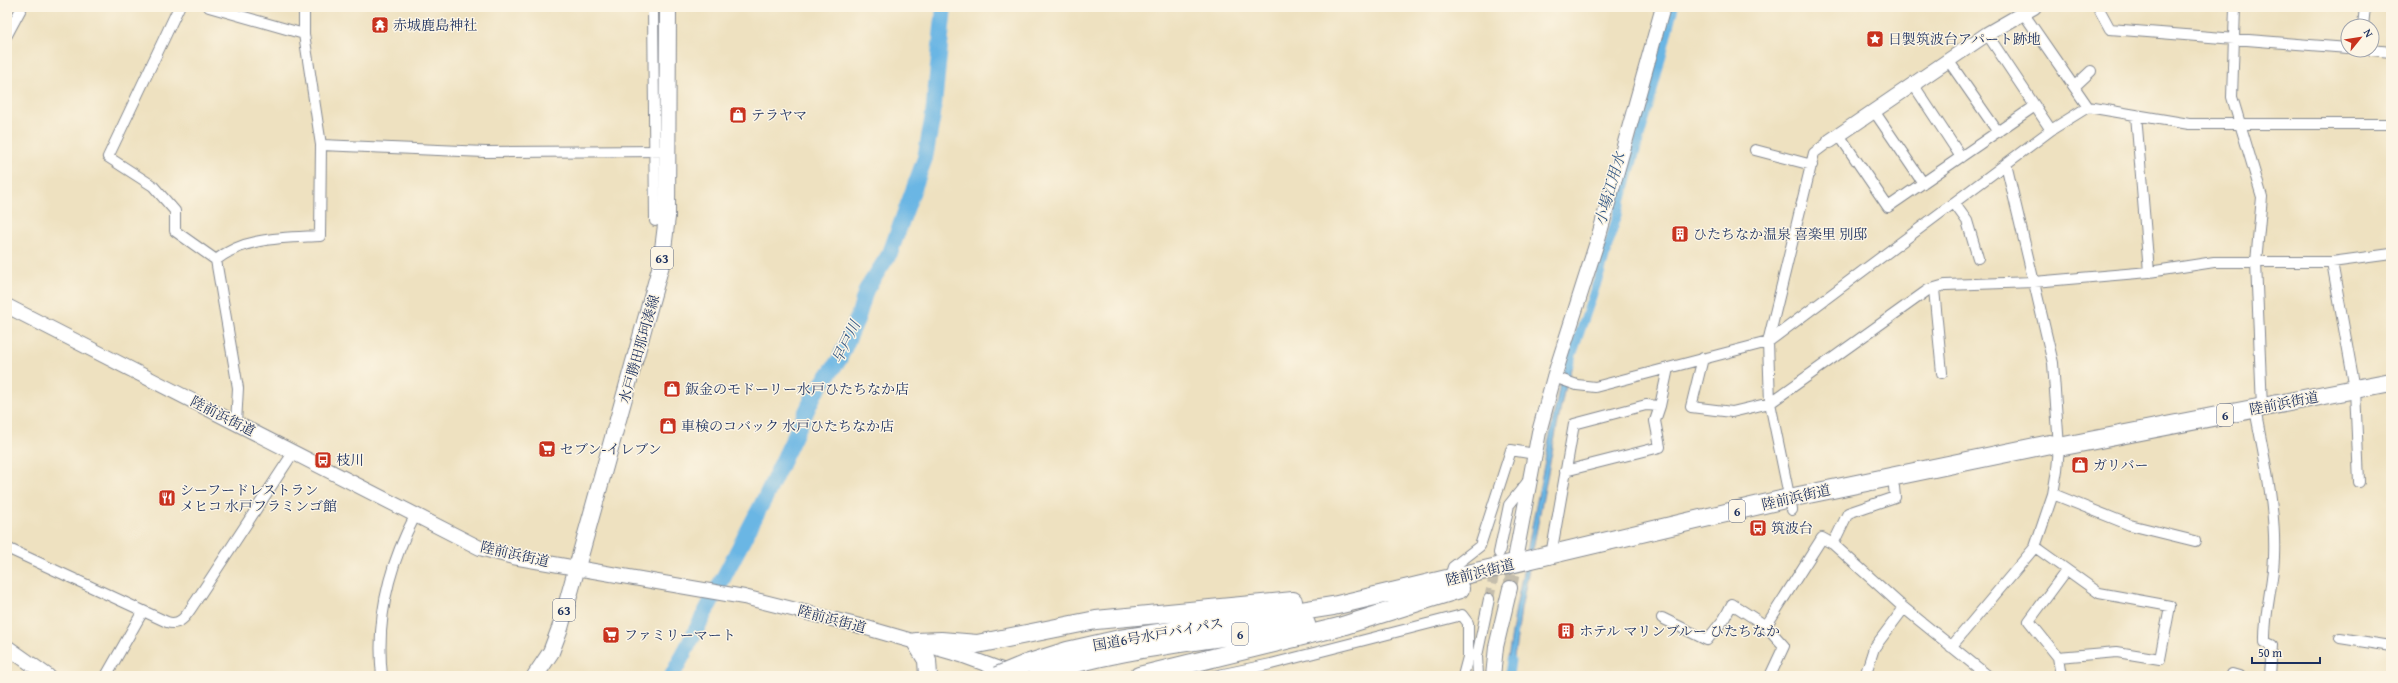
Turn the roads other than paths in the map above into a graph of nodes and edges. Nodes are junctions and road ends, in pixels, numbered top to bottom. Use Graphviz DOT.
graph roads {
  1 [pos="22,7"];
  2 [pos="179,7"];
  3 [pos="209,7"];
  4 [pos="304,7"];
  5 [pos="653,7"];
  6 [pos="668,7"];
  7 [pos="1663,7"];
  8 [pos="2098,7"];
  9 [pos="2235,7"];
  10 [pos="2365,7"];
  11 [pos="2025,9"];
  12 [pos="2364,18"];
  13 [pos="304,34"];
  14 [pos="1987,34"];
  15 [pos="7,35"];
  16 [pos="2232,37"];
  17 [pos="2340,47"];
  18 [pos="2380,51"];
  19 [pos="2391,52"];
  20 [pos="1948,60"];
  21 [pos="2091,71"];
  22 [pos="1913,84"];
  23 [pos="2075,86"];
  24 [pos="2036,106"];
  25 [pos="2088,107"];
  26 [pos="1874,111"];
  27 [pos="2136,115"];
  28 [pos="2391,124"];
  29 [pos="2239,125"];
  30 [pos="2051,130"];
  31 [pos="1998,132"];
  32 [pos="1835,138"];
  33 [pos="321,145"];
  34 [pos="1755,150"];
  35 [pos="661,152"];
  36 [pos="1961,157"];
  37 [pos="2006,164"];
  38 [pos="1812,165"];
  39 [pos="1923,183"];
  40 [pos="1954,203"];
  41 [pos="655,221"];
  42 [pos="2391,254"];
  43 [pos="1978,258"];
  44 [pos="216,260"];
  45 [pos="2256,262"];
  46 [pos="2332,262"];
  47 [pos="2149,272"];
  48 [pos="2034,282"];
  49 [pos="1934,289"];
  50 [pos="7,306"];
  51 [pos="1768,342"];
  52 [pos="1703,358"];
  53 [pos="1668,368"];
  54 [pos="1942,374"];
  55 [pos="1554,377"];
  56 [pos="2391,382"];
  57 [pos="2355,390"];
  58 [pos="1770,404"];
  59 [pos="1660,406"];
  60 [pos="2258,408"];
  61 [pos="236,423"];
  62 [pos="2059,446"];
  63 [pos="293,453"];
  64 [pos="1535,454"];
  65 [pos="1565,471"];
  66 [pos="1530,479"];
  67 [pos="2359,482"];
  68 [pos="1894,487"];
  69 [pos="2053,494"];
  70 [pos="1791,504"];
  71 [pos="415,516"];
  72 [pos="2195,541"];
  73 [pos="1833,544"];
  74 [pos="2035,547"];
  75 [pos="7,548"];
  76 [pos="1498,553"];
  77 [pos="1516,554"];
  78 [pos="1551,555"];
  79 [pos="576,567"];
  80 [pos="2066,571"];
  81 [pos="1449,580"];
  82 [pos="1417,588"];
  83 [pos="1510,588"];
  84 [pos="1437,596"];
  85 [pos="1489,599"];
  86 [pos="1904,608"];
  87 [pos="143,611"];
  88 [pos="1662,618"];
  89 [pos="1766,626"];
  90 [pos="2340,638"];
  91 [pos="916,642"];
  92 [pos="2391,646"];
  93 [pos="7,647"];
  94 [pos="1951,647"];
  95 [pos="2058,657"];
  96 [pos="1030,672"];
  97 [pos="48,676"];
  98 [pos="106,676"];
  99 [pos="382,676"];
  100 [pos="535,676"];
  101 [pos="928,676"];
  102 [pos="997,676"];
  103 [pos="1139,676"];
  104 [pos="1214,676"];
  105 [pos="1463,676"];
  106 [pos="1478,676"];
  107 [pos="1493,676"];
  108 [pos="1770,676"];
  109 [pos="1865,676"];
  110 [pos="1988,676"];
  111 [pos="2061,676"];
  112 [pos="2270,676"];
  1 -- 15 [label="street"];
  2 -- 44 [label="street"];
  3 -- 13 [label="street"];
  4 -- 13 [label="street"];
  5 -- 35 [label="street"];
  6 -- 35 [label="main road, 水戸勝田那珂湊線 / 63"];
  7 -- 55 [label="main road"];
  8 -- 16 [label="street"];
  9 -- 16 [label="street"];
  10 -- 12 [label="street"];
  11 -- 14 [label="main road"];
  11 -- 23 [label="street"];
  13 -- 33 [label="street"];
  14 -- 20 [label="main road"];
  14 -- 24 [label="street"];
  16 -- 17 [label="street"];
  16 -- 29 [label="street"];
  18 -- 19 [label="street"];
  20 -- 22 [label="main road"];
  20 -- 31 [label="street"];
  21 -- 23 [label="street"];
  22 -- 26 [label="main road"];
  22 -- 36 [label="street"];
  23 -- 25 [label="street"];
  24 -- 30 [label="street"];
  24 -- 31 [label="street"];
  25 -- 27 [label="street"];
  25 -- 30 [label="street"];
  26 -- 32 [label="main road"];
  26 -- 39 [label="street"];
  27 -- 29 [label="street"];
  27 -- 47 [label="street"];
  28 -- 29 [label="street"];
  29 -- 45 [label="street"];
  30 -- 37 [label="street"];
  31 -- 36 [label="street"];
  32 -- 38 [label="street"];
  32 -- 39 [label="street"];
  33 -- 35 [label="street"];
  33 -- 44 [label="street"];
  34 -- 38 [label="street"];
  35 -- 41 [label="street"];
  35 -- 79 [label="main road, 水戸勝田那珂湊線 / 63"];
  36 -- 39 [label="street"];
  37 -- 40 [label="street"];
  37 -- 48 [label="street"];
  38 -- 51 [label="street"];
  40 -- 43 [label="street"];
  40 -- 51 [label="street"];
  42 -- 46 [label="street"];
  44 -- 61 [label="street"];
  45 -- 46 [label="street"];
  45 -- 47 [label="street"];
  45 -- 60 [label="street"];
  46 -- 57 [label="street"];
  47 -- 48 [label="street"];
  48 -- 49 [label="street"];
  48 -- 62 [label="street"];
  49 -- 54 [label="street"];
  49 -- 58 [label="street"];
  50 -- 61 [label="main road, 陸前浜街道"];
  51 -- 52 [label="street"];
  51 -- 58 [label="street"];
  52 -- 53 [label="street"];
  52 -- 58 [label="street"];
  53 -- 55 [label="street"];
  53 -- 59 [label="street"];
  55 -- 64 [label="main road"];
  56 -- 57 [label="highway, 陸前浜街道 / 6"];
  57 -- 60 [label="highway, 陸前浜街道 / 6"];
  57 -- 67 [label="street"];
  58 -- 70 [label="street"];
  59 -- 65 [label="street"];
  59 -- 65 [label="street"];
  60 -- 62 [label="highway, 陸前浜街道 / 6"];
  60 -- 112 [label="street"];
  61 -- 63 [label="main road, 陸前浜街道"];
  62 -- 68 [label="highway, 陸前浜街道 / 6"];
  62 -- 69 [label="street"];
  62 -- 70 [label="highway, 陸前浜街道 / 6"];
  63 -- 71 [label="main road, 陸前浜街道"];
  63 -- 87 [label="street"];
  64 -- 66 [label="main road"];
  64 -- 81 [label="street"];
  65 -- 78 [label="street"];
  66 -- 76 [label="street"];
  66 -- 77 [label="main road"];
  68 -- 70 [label="highway, 陸前浜街道 / 6"];
  68 -- 73 [label="street"];
  69 -- 72 [label="street"];
  69 -- 74 [label="street"];
  70 -- 78 [label="highway, 陸前浜街道 / 6"];
  70 -- 84 [label="highway, 陸前浜街道 / 6"];
  71 -- 79 [label="main road, 陸前浜街道"];
  71 -- 99 [label="street"];
  73 -- 86 [label="street"];
  73 -- 89 [label="street"];
  74 -- 80 [label="street"];
  74 -- 94 [label="street"];
  75 -- 87 [label="street"];
  78 -- 81 [label="highway, 陸前浜街道 / 6"];
  79 -- 91 [label="main road, 陸前浜街道"];
  79 -- 100 [label="main road, 水戸勝田那珂湊線 / 63"];
  80 -- 95 [label="street"];
  80 -- 95 [label="street"];
  81 -- 82 [label="highway, 陸前浜街道 / 6"];
  82 -- 91 [label="highway"];
  82 -- 96 [label="highway, 国道6号水戸バイパス / 6"];
  83 -- 107 [label="main road"];
  84 -- 96 [label="highway, 国道6号水戸バイパス / 6"];
  84 -- 103 [label="highway"];
  85 -- 106 [label="street"];
  86 -- 94 [label="street"];
  86 -- 109 [label="street"];
  87 -- 98 [label="street"];
  88 -- 89 [label="street"];
  89 -- 108 [label="street"];
  90 -- 92 [label="street"];
  91 -- 96 [label="main road, 陸前浜街道"];
  91 -- 101 [label="highway"];
  93 -- 97 [label="main road"];
  94 -- 110 [label="street"];
  95 -- 111 [label="street"];
  96 -- 102 [label="highway, 国道6号水戸バイパス / 6, bridge"];
  104 -- 105 [label="street"];
}
